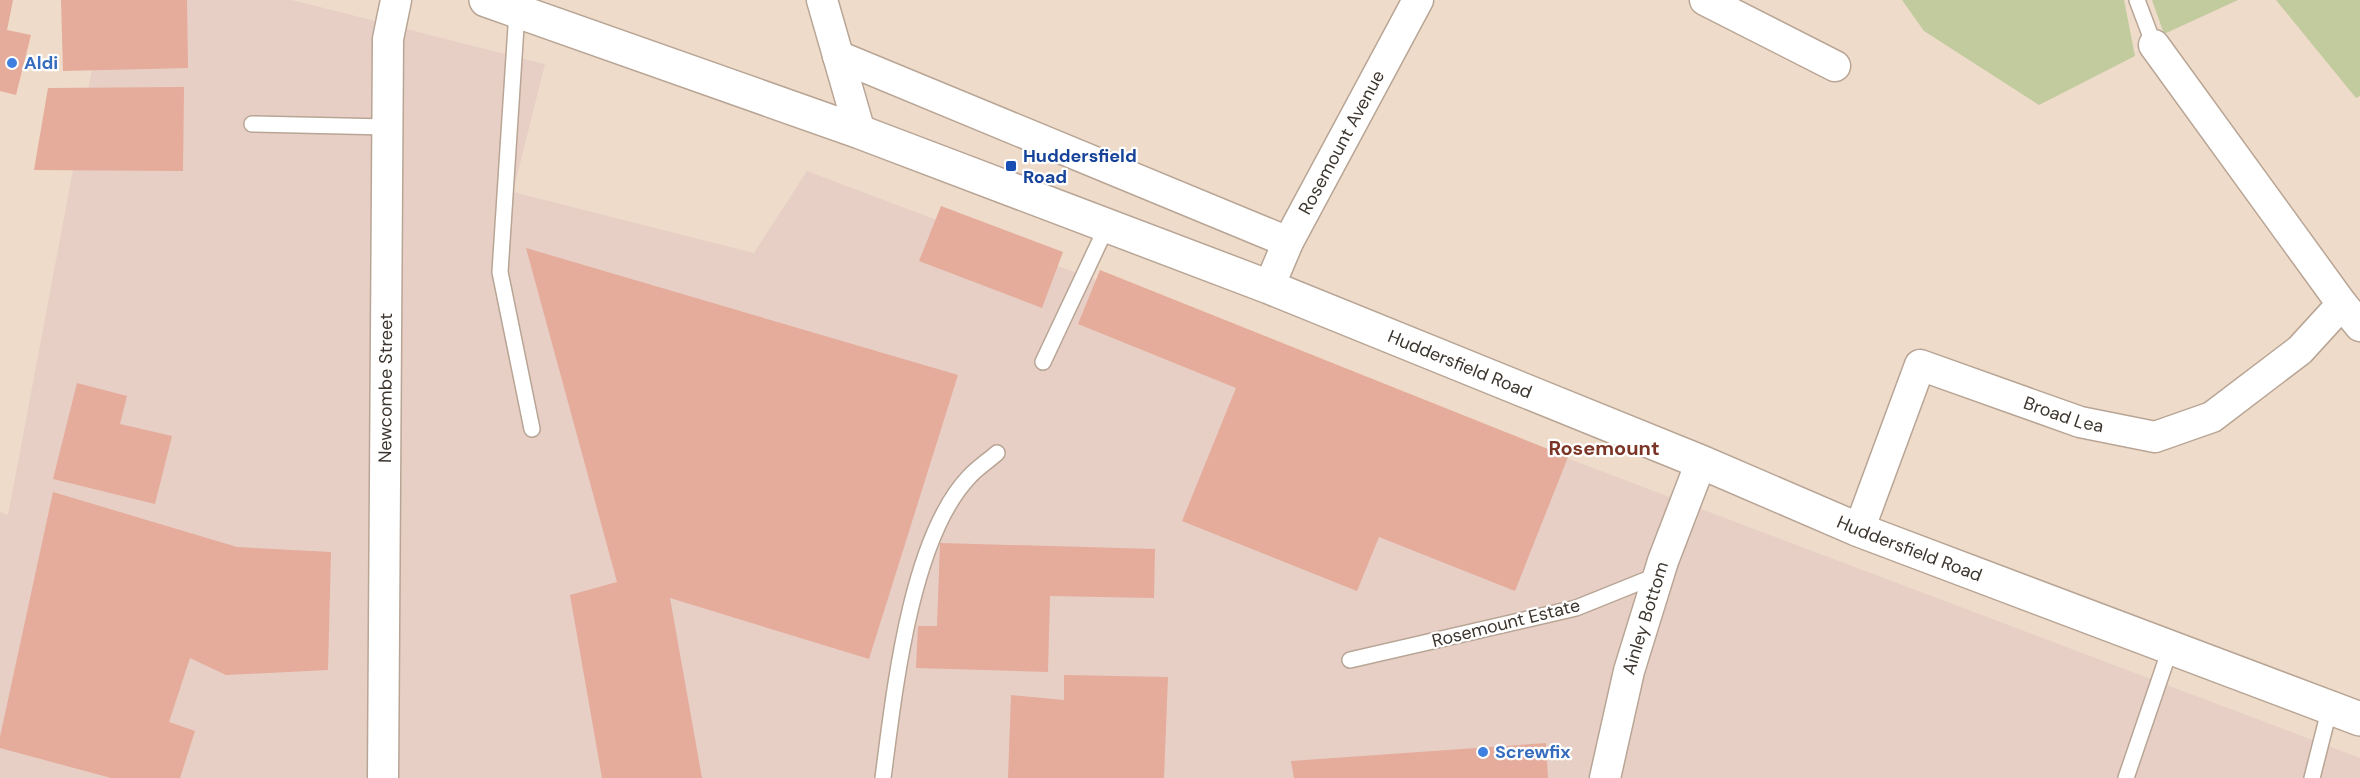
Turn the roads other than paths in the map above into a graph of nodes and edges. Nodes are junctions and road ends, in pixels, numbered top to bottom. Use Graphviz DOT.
graph roads {
  1 [pos="396,0"];
  2 [pos="486,0"];
  3 [pos="822,0"];
  4 [pos="1418,0"];
  5 [pos="1705,0"];
  6 [pos="2137,0"];
  7 [pos="517,11"];
  8 [pos="2154,45"];
  9 [pos="838,56"];
  10 [pos="1835,66"];
  11 [pos="252,124"];
  12 [pos="387,127"];
  13 [pos="860,132"];
  14 [pos="1107,226"];
  15 [pos="1288,243"];
  16 [pos="1269,287"];
  17 [pos="2351,315"];
  18 [pos="1043,362"];
  19 [pos="532,429"];
  20 [pos="997,453"];
  21 [pos="1701,462"];
  22 [pos="1859,530"];
  23 [pos="1658,575"];
  24 [pos="2171,646"];
  25 [pos="1350,660"];
  26 [pos="2330,707"];
  27 [pos="2360,719"];
  28 [pos="382,778"];
  29 [pos="883,778"];
  30 [pos="1605,778"];
  31 [pos="2126,778"];
  32 [pos="2312,778"];
  1 -- 12 [label="street, Newcombe Street"];
  2 -- 7 [label="street, Huddersfield Road"];
  3 -- 9 [label="street"];
  4 -- 15 [label="street, Rosemount Avenue"];
  5 -- 10 [label="street"];
  6 -- 8 [label="lane"];
  7 -- 13 [label="street, Huddersfield Road"];
  7 -- 19 [label="lane"];
  8 -- 17 [label="street, Broad Lea"];
  9 -- 13 [label="street"];
  9 -- 15 [label="street"];
  11 -- 12 [label="lane"];
  12 -- 28 [label="street, Newcombe Street"];
  13 -- 14 [label="street, Huddersfield Road"];
  14 -- 16 [label="street, Huddersfield Road"];
  14 -- 18 [label="lane"];
  15 -- 16 [label="street, Rosemount Avenue"];
  16 -- 21 [label="street, Huddersfield Road"];
  17 -- 22 [label="street, Broad Lea"];
  20 -- 29 [label="lane"];
  21 -- 22 [label="street, Huddersfield Road"];
  21 -- 23 [label="street, Ainley Bottom"];
  22 -- 24 [label="street, Huddersfield Road"];
  23 -- 25 [label="lane, Rosemount Estate"];
  23 -- 30 [label="street, Ainley Bottom"];
  24 -- 26 [label="street, Huddersfield Road"];
  24 -- 31 [label="lane"];
  26 -- 27 [label="street, Huddersfield Road"];
  26 -- 32 [label="lane"];
}
